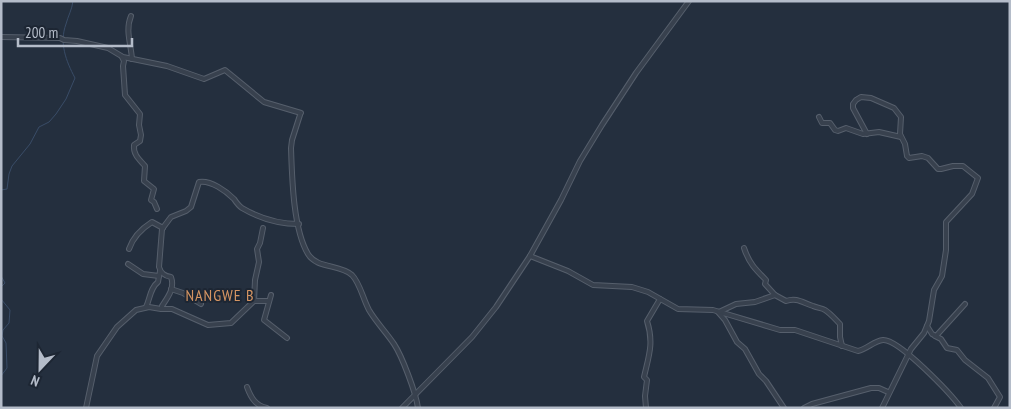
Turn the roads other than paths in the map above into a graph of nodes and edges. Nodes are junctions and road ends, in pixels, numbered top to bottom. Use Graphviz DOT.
graph roads {
  1 [pos="689,1"];
  2 [pos="131,16"];
  3 [pos="1,37"];
  4 [pos="118,54"];
  5 [pos="133,59"];
  6 [pos="124,61"];
  7 [pos="819,117"];
  8 [pos="867,134"];
  9 [pos="901,137"];
  10 [pos="157,209"];
  11 [pos="299,224"];
  12 [pos="163,228"];
  13 [pos="262,228"];
  14 [pos="744,248"];
  15 [pos="128,249"];
  16 [pos="530,256"];
  17 [pos="128,264"];
  18 [pos="160,270"];
  19 [pos="159,276"];
  20 [pos="171,289"];
  21 [pos="775,294"];
  22 [pos="270,295"];
  23 [pos="660,299"];
  24 [pos="254,301"];
  25 [pos="269,301"];
  26 [pos="200,304"];
  27 [pos="965,304"];
  28 [pos="146,307"];
  29 [pos="162,309"];
  30 [pos="718,311"];
  31 [pos="927,326"];
  32 [pos="935,336"];
  33 [pos="287,338"];
  34 [pos="842,346"];
  35 [pos="909,355"];
  36 [pos="247,387"];
  37 [pos="888,392"];
  38 [pos="416,395"];
  39 [pos="86,408"];
  40 [pos="268,408"];
  41 [pos="402,408"];
  42 [pos="418,408"];
  43 [pos="646,408"];
  44 [pos="784,408"];
  45 [pos="804,408"];
  46 [pos="882,408"];
  47 [pos="961,408"];
  48 [pos="994,408"];
  1 -- 16 [label="street"];
  2 -- 5 [label="street"];
  3 -- 4 [label="street"];
  4 -- 5 [label="street"];
  4 -- 6 [label="street"];
  5 -- 6 [label="street"];
  5 -- 11 [label="street"];
  6 -- 10 [label="street"];
  7 -- 8 [label="street"];
  8 -- 9 [label="street"];
  8 -- 9 [label="street"];
  9 -- 31 [label="street"];
  11 -- 12 [label="street"];
  11 -- 38 [label="street"];
  12 -- 15 [label="street"];
  12 -- 18 [label="street"];
  13 -- 24 [label="street"];
  14 -- 21 [label="street"];
  16 -- 23 [label="street"];
  16 -- 38 [label="street"];
  17 -- 19 [label="street"];
  18 -- 19 [label="street"];
  18 -- 20 [label="street"];
  19 -- 28 [label="street"];
  20 -- 26 [label="street"];
  20 -- 29 [label="street"];
  21 -- 30 [label="street"];
  21 -- 34 [label="street"];
  22 -- 25 [label="street"];
  23 -- 30 [label="street"];
  23 -- 43 [label="street"];
  24 -- 25 [label="street"];
  24 -- 29 [label="street"];
  25 -- 33 [label="street"];
  27 -- 32 [label="street"];
  28 -- 29 [label="street"];
  28 -- 39 [label="street"];
  30 -- 34 [label="street"];
  30 -- 44 [label="street"];
  31 -- 32 [label="street"];
  31 -- 35 [label="street"];
  32 -- 48 [label="street"];
  34 -- 35 [label="street"];
  35 -- 37 [label="street"];
  35 -- 47 [label="street"];
  36 -- 40 [label="street"];
  37 -- 45 [label="street"];
  37 -- 46 [label="street"];
  38 -- 41 [label="street"];
  38 -- 42 [label="street"];
}
